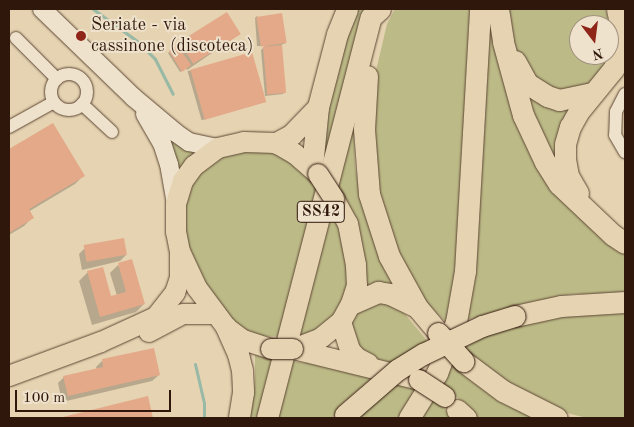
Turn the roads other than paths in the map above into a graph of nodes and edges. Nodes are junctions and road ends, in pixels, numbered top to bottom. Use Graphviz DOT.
graph roads {
  1 [pos="42,9"];
  2 [pos="337,9"];
  3 [pos="347,9"];
  4 [pos="380,9"];
  5 [pos="386,9"];
  6 [pos="480,9"];
  7 [pos="498,9"];
  8 [pos="505,9"];
  9 [pos="617,9"];
  10 [pos="16,38"];
  11 [pos="326,76"];
  12 [pos="57,79"];
  13 [pos="593,93"];
  14 [pos="625,94"];
  15 [pos="133,97"];
  16 [pos="54,102"];
  17 [pos="82,104"];
  18 [pos="318,107"];
  19 [pos="9,127"];
  20 [pos="112,132"];
  21 [pos="276,144"];
  22 [pos="218,148"];
  23 [pos="625,152"];
  24 [pos="315,171"];
  25 [pos="176,204"];
  26 [pos="589,213"];
  27 [pos="625,243"];
  28 [pos="180,252"];
  29 [pos="625,302"];
  30 [pos="417,307"];
  31 [pos="346,313"];
  32 [pos="220,320"];
  33 [pos="101,342"];
  34 [pos="292,349"];
  35 [pos="38,365"];
  36 [pos="375,368"];
  37 [pos="9,376"];
  38 [pos="9,393"];
  39 [pos="457,411"];
  40 [pos="343,416"];
  41 [pos="238,418"];
  42 [pos="267,418"];
  43 [pos="409,418"];
  44 [pos="557,418"];
  1 -- 15 [label="main road"];
  2 -- 11 [label="highway"];
  3 -- 11 [label="highway"];
  4 -- 42 [label="highway, SS42"];
  5 -- 30 [label="highway"];
  6 -- 43 [label="highway"];
  7 -- 26 [label="highway"];
  8 -- 13 [label="highway"];
  9 -- 13 [label="highway"];
  10 -- 12 [label="street"];
  11 -- 18 [label="highway"];
  12 -- 16 [label="street"];
  12 -- 17 [label="street"];
  13 -- 26 [label="highway"];
  14 -- 23 [label="street"];
  15 -- 22 [label="main road"];
  15 -- 25 [label="main road"];
  16 -- 17 [label="street"];
  16 -- 19 [label="street"];
  17 -- 20 [label="street"];
  18 -- 21 [label="highway"];
  18 -- 24 [label="highway"];
  21 -- 22 [label="main road"];
  21 -- 24 [label="main road"];
  22 -- 25 [label="main road"];
  24 -- 31 [label="main road, bridge"];
  25 -- 28 [label="main road"];
  26 -- 27 [label="highway"];
  28 -- 32 [label="main road"];
  28 -- 33 [label="main road"];
  29 -- 40 [label="highway, bridge"];
  30 -- 31 [label="highway"];
  30 -- 44 [label="highway, bridge"];
  31 -- 34 [label="main road"];
  31 -- 36 [label="main road"];
  32 -- 33 [label="main road"];
  32 -- 34 [label="main road, bridge"];
  32 -- 41 [label="highway"];
  33 -- 35 [label="main road"];
  34 -- 36 [label="main road"];
  35 -- 37 [label="main road"];
  35 -- 38 [label="main road"];
  36 -- 39 [label="main road, bridge"];
}
